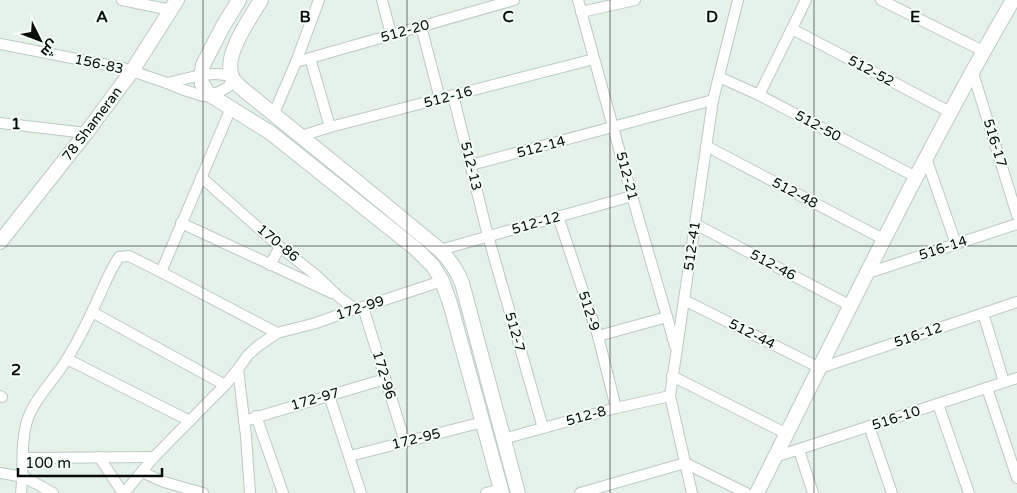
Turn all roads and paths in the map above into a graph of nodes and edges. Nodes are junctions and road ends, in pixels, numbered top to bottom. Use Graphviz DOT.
graph roads {
  1 [pos="122,0"];
  2 [pos="239,0"];
  3 [pos="261,0"];
  4 [pos="320,0"];
  5 [pos="382,0"];
  6 [pos="514,0"];
  7 [pos="578,0"];
  8 [pos="635,0"];
  9 [pos="738,0"];
  10 [pos="793,0"];
  11 [pos="882,0"];
  12 [pos="1013,0"];
  13 [pos="805,2"];
  14 [pos="174,5"];
  15 [pos="581,12"];
  16 [pos="421,26"];
  17 [pos="792,29"];
  18 [pos="391,34"];
  19 [pos="0,44"];
  20 [pos="983,51"];
  21 [pos="310,58"];
  22 [pos="594,59"];
  23 [pos="296,62"];
  24 [pos="972,70"];
  25 [pos="132,71"];
  26 [pos="201,76"];
  27 [pos="718,77"];
  28 [pos="233,79"];
  29 [pos="167,83"];
  30 [pos="454,95"];
  31 [pos="759,95"];
  32 [pos="210,96"];
  33 [pos="440,99"];
  34 [pos="713,100"];
  35 [pos="231,108"];
  36 [pos="950,112"];
  37 [pos="278,117"];
  38 [pos="0,123"];
  39 [pos="330,127"];
  40 [pos="612,128"];
  41 [pos="86,133"];
  42 [pos="271,133"];
  43 [pos="302,136"];
  44 [pos="706,146"];
  45 [pos="926,158"];
  46 [pos="471,165"];
  47 [pos="202,177"];
  48 [pos="916,177"];
  49 [pos="632,196"];
  50 [pos="1017,215"];
  51 [pos="558,216"];
  52 [pos="181,223"];
  53 [pos="695,224"];
  54 [pos="1017,224"];
  55 [pos="488,236"];
  56 [pos="884,240"];
  57 [pos="0,242"];
  58 [pos="956,244"];
  59 [pos="280,247"];
  60 [pos="440,250"];
  61 [pos="270,265"];
  62 [pos="161,272"];
  63 [pos="868,273"];
  64 [pos="442,281"];
  65 [pos="339,297"];
  66 [pos="684,300"];
  67 [pos="1017,302"];
  68 [pos="851,306"];
  69 [pos="359,308"];
  70 [pos="92,312"];
  71 [pos="983,313"];
  72 [pos="667,317"];
  73 [pos="277,333"];
  74 [pos="598,336"];
  75 [pos="676,352"];
  76 [pos="67,359"];
  77 [pos="820,368"];
  78 [pos="238,370"];
  79 [pos="672,376"];
  80 [pos="1017,378"];
  81 [pos="385,379"];
  82 [pos="1004,382"];
  83 [pos="225,385"];
  84 [pos="987,388"];
  85 [pos="329,395"];
  86 [pos="670,396"];
  87 [pos="938,404"];
  88 [pos="616,408"];
  89 [pos="256,416"];
  90 [pos="244,420"];
  91 [pos="190,421"];
  92 [pos="483,422"];
  93 [pos="869,426"];
  94 [pos="542,428"];
  95 [pos="787,434"];
  96 [pos="503,439"];
  97 [pos="405,442"];
  98 [pos="799,450"];
  99 [pos="1013,455"];
  100 [pos="350,456"];
  101 [pos="99,457"];
  102 [pos="154,457"];
  103 [pos="23,458"];
  104 [pos="775,458"];
  105 [pos="685,463"];
  106 [pos="0,472"];
  107 [pos="142,472"];
  108 [pos="22,477"];
  109 [pos="1017,478"];
  110 [pos="501,491"];
  111 [pos="21,493"];
  112 [pos="53,493"];
  113 [pos="124,493"];
  114 [pos="203,493"];
  115 [pos="250,493"];
  116 [pos="283,493"];
  117 [pos="361,493"];
  118 [pos="486,493"];
  119 [pos="518,493"];
  120 [pos="580,493"];
  121 [pos="692,493"];
  122 [pos="746,493"];
  123 [pos="757,493"];
  124 [pos="813,493"];
  125 [pos="892,493"];
  126 [pos="969,493"];
  1 -- 14 [label="street"];
  2 -- 26 [label="main road"];
  3 -- 28 [label="main road"];
  4 -- 23 [label="street"];
  5 -- 18 [label="street"];
  6 -- 16 [label="street, 512-20"];
  7 -- 15 [label="street, 512-21"];
  8 -- 15 [label="street"];
  9 -- 27 [label="street, 512-41"];
  10 -- 13 [label="street"];
  11 -- 20 [label="street"];
  12 -- 20 [label="main road"];
  13 -- 17 [label="street"];
  14 -- 25 [label="main road, 78 Shameran"];
  15 -- 22 [label="street, 512-21"];
  16 -- 18 [label="street, 512-20"];
  16 -- 33 [label="street"];
  17 -- 31 [label="street"];
  17 -- 36 [label="street, 512-52"];
  18 -- 21 [label="street, 512-20"];
  19 -- 25 [label="street, 156-83"];
  20 -- 24 [label="main road"];
  21 -- 23 [label="street, 512-20"];
  21 -- 39 [label="street"];
  22 -- 30 [label="street, 512-16"];
  22 -- 40 [label="street, 512-21"];
  23 -- 37 [label="street"];
  24 -- 36 [label="main road"];
  24 -- 50 [label="street, 516-17"];
  25 -- 29 [label="street, 156-83"];
  25 -- 41 [label="main road, 78 Shameran"];
  26 -- 28 [label="street"];
  26 -- 29 [label="street"];
  26 -- 32 [label="main road"];
  27 -- 31 [label="street, 512-50"];
  27 -- 34 [label="street, 512-41"];
  28 -- 32 [label="street"];
  28 -- 37 [label="main road"];
  29 -- 32 [label="street, 156-83"];
  30 -- 33 [label="street, 512-16"];
  30 -- 46 [label="street, 512-13"];
  31 -- 48 [label="street, 512-50"];
  32 -- 35 [label="main road"];
  33 -- 39 [label="street, 512-16"];
  34 -- 40 [label="street, 512-14"];
  34 -- 44 [label="street, 512-41"];
  35 -- 42 [label="main road"];
  35 -- 47 [label="street"];
  36 -- 45 [label="main road"];
  37 -- 42 [label="main road"];
  37 -- 43 [label="main road"];
  38 -- 41 [label="street"];
  39 -- 43 [label="street, 512-16"];
  40 -- 46 [label="street, 512-14"];
  40 -- 49 [label="street, 512-21"];
  41 -- 57 [label="main road, 78 Shameran"];
  42 -- 64 [label="main road"];
  43 -- 60 [label="main road"];
  44 -- 53 [label="street, 512-41"];
  44 -- 56 [label="street, 512-48"];
  45 -- 48 [label="main road"];
  45 -- 58 [label="street"];
  46 -- 55 [label="street, 512-13"];
  47 -- 52 [label="street"];
  47 -- 59 [label="street, 170-86"];
  48 -- 56 [label="main road"];
  49 -- 51 [label="street, 512-12"];
  49 -- 72 [label="street, 512-21"];
  51 -- 55 [label="street, 512-12"];
  51 -- 74 [label="street, 512-9"];
  52 -- 61 [label="street"];
  52 -- 62 [label="street"];
  53 -- 66 [label="street, 512-41"];
  53 -- 68 [label="street, 512-46"];
  54 -- 58 [label="street, 516-14"];
  55 -- 60 [label="street, 512-12"];
  55 -- 94 [label="street, 512-7"];
  56 -- 63 [label="main road"];
  58 -- 63 [label="street, 516-14"];
  59 -- 61 [label="street"];
  59 -- 65 [label="street, 170-86"];
  60 -- 96 [label="main road"];
  61 -- 65 [label="street"];
  62 -- 70 [label="street"];
  62 -- 73 [label="street"];
  63 -- 68 [label="main road"];
  64 -- 69 [label="street, 172-99"];
  64 -- 92 [label="main road"];
  65 -- 69 [label="street, 170-86"];
  66 -- 75 [label="street, 512-41"];
  66 -- 77 [label="street, 512-44"];
  67 -- 71 [label="street, 516-12"];
  68 -- 77 [label="main road"];
  69 -- 73 [label="street, 172-99"];
  69 -- 81 [label="street, 172-96"];
  70 -- 76 [label="street"];
  70 -- 83 [label="street"];
  71 -- 77 [label="street, 516-12"];
  71 -- 82 [label="street"];
  72 -- 74 [label="street"];
  72 -- 75 [label="street, 512-21"];
  73 -- 78 [label="street"];
  74 -- 88 [label="street, 512-9"];
  75 -- 79 [label="street, 512-41"];
  76 -- 91 [label="street"];
  76 -- 103 [label="street"];
  77 -- 95 [label="main road"];
  78 -- 83 [label="street"];
  78 -- 90 [label="street"];
  79 -- 86 [label="street, 512-41"];
  79 -- 95 [label="street"];
  80 -- 82 [label="street, 516-10"];
  81 -- 85 [label="street, 172-97"];
  81 -- 97 [label="street, 172-96"];
  82 -- 84 [label="street, 516-10"];
  83 -- 91 [label="street"];
  84 -- 87 [label="street, 516-10"];
  84 -- 99 [label="street"];
  85 -- 89 [label="street, 172-97"];
  85 -- 100 [label="street"];
  86 -- 88 [label="street, 512-8"];
  86 -- 105 [label="street, 512-41"];
  87 -- 93 [label="street, 516-10"];
  87 -- 126 [label="street"];
  88 -- 94 [label="street, 512-8"];
  89 -- 90 [label="street, 172-97"];
  89 -- 116 [label="street"];
  90 -- 115 [label="street"];
  91 -- 102 [label="street"];
  92 -- 97 [label="street, 172-95"];
  92 -- 110 [label="main road"];
  93 -- 98 [label="street, 516-10"];
  93 -- 125 [label="street"];
  94 -- 96 [label="street, 512-8"];
  95 -- 104 [label="main road"];
  96 -- 119 [label="main road"];
  97 -- 100 [label="street, 172-95"];
  98 -- 104 [label="street, 516-10"];
  98 -- 124 [label="street"];
  99 -- 109 [label="street"];
  100 -- 117 [label="street"];
  101 -- 102 [label="street"];
  101 -- 103 [label="street"];
  101 -- 113 [label="street"];
  102 -- 107 [label="street"];
  103 -- 108 [label="street"];
  104 -- 123 [label="main road"];
  105 -- 120 [label="street"];
  105 -- 121 [label="street, 512-41"];
  105 -- 122 [label="street"];
  106 -- 108 [label="street"];
  107 -- 113 [label="street"];
  107 -- 114 [label="street"];
  108 -- 111 [label="street"];
  108 -- 112 [label="street"];
  110 -- 118 [label="street"];
}
